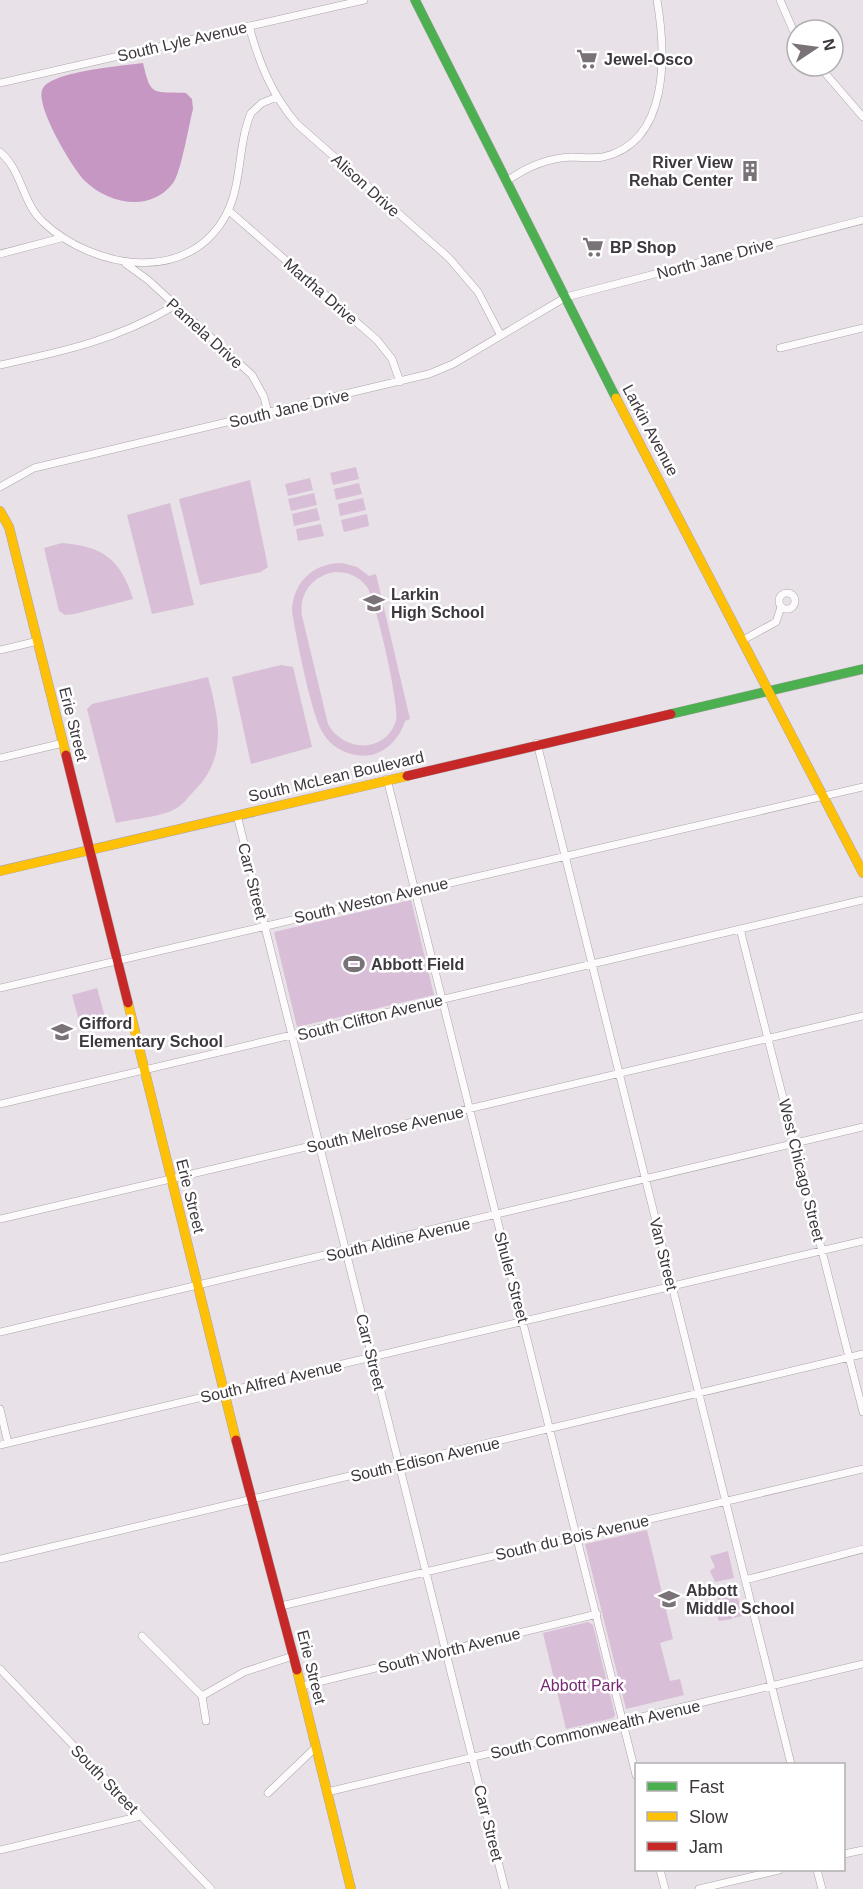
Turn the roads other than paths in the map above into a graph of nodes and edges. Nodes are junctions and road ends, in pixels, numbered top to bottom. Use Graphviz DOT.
graph roads {
  1 [pos="364,0"];
  2 [pos="415,0"];
  3 [pos="657,0"];
  4 [pos="780,0"];
  5 [pos="788,18"];
  6 [pos="249,26"];
  7 [pos="829,78"];
  8 [pos="0,83"];
  9 [pos="277,97"];
  10 [pos="863,117"];
  11 [pos="0,152"];
  12 [pos="507,181"];
  13 [pos="228,210"];
  14 [pos="863,219"];
  15 [pos="61,238"];
  16 [pos="0,254"];
  17 [pos="126,264"];
  18 [pos="566,297"];
  19 [pos="174,306"];
  20 [pos="863,328"];
  21 [pos="500,334"];
  22 [pos="780,348"];
  23 [pos="0,365"];
  24 [pos="400,382"];
  25 [pos="268,413"];
  26 [pos="0,488"];
  27 [pos="0,511"];
  28 [pos="781,607"];
  29 [pos="742,640"];
  30 [pos="38,641"];
  31 [pos="0,650"];
  32 [pos="863,669"];
  33 [pos="768,690"];
  34 [pos="63,743"];
  35 [pos="537,743"];
  36 [pos="0,758"];
  37 [pos="387,779"];
  38 [pos="863,787"];
  39 [pos="822,796"];
  40 [pos="237,815"];
  41 [pos="90,850"];
  42 [pos="564,855"];
  43 [pos="0,871"];
  44 [pos="863,873"];
  45 [pos="414,890"];
  46 [pos="863,900"];
  47 [pos="263,925"];
  48 [pos="740,929"];
  49 [pos="117,961"];
  50 [pos="591,964"];
  51 [pos="0,988"];
  52 [pos="441,1000"];
  53 [pos="863,1016"];
  54 [pos="292,1037"];
  55 [pos="769,1037"];
  56 [pos="144,1070"];
  57 [pos="619,1074"];
  58 [pos="0,1104"];
  59 [pos="469,1109"];
  60 [pos="863,1127"];
  61 [pos="795,1143"];
  62 [pos="319,1144"];
  63 [pos="171,1179"];
  64 [pos="646,1181"];
  65 [pos="496,1215"];
  66 [pos="0,1219"];
  67 [pos="863,1241"];
  68 [pos="822,1250"];
  69 [pos="346,1251"];
  70 [pos="198,1287"];
  71 [pos="672,1287"];
  72 [pos="524,1322"];
  73 [pos="0,1332"];
  74 [pos="863,1354"];
  75 [pos="373,1357"];
  76 [pos="849,1357"];
  77 [pos="225,1392"];
  78 [pos="699,1394"];
  79 [pos="0,1409"];
  80 [pos="863,1412"];
  81 [pos="551,1428"];
  82 [pos="8,1443"];
  83 [pos="0,1445"];
  84 [pos="400,1465"];
  85 [pos="863,1469"];
  86 [pos="252,1499"];
  87 [pos="725,1501"];
  88 [pos="578,1536"];
  89 [pos="863,1549"];
  90 [pos="0,1559"];
  91 [pos="426,1572"];
  92 [pos="745,1580"];
  93 [pos="281,1606"];
  94 [pos="597,1614"];
  95 [pos="142,1636"];
  96 [pos="446,1651"];
  97 [pos="293,1656"];
  98 [pos="863,1664"];
  99 [pos="0,1669"];
  100 [pos="302,1686"];
  101 [pos="772,1687"];
  102 [pos="202,1696"];
  103 [pos="206,1721"];
  104 [pos="623,1722"];
  105 [pos="316,1747"];
  106 [pos="473,1758"];
  107 [pos="791,1763"];
  108 [pos="635,1771"];
  109 [pos="327,1792"];
  110 [pos="268,1793"];
  111 [pos="141,1816"];
  112 [pos="0,1850"];
  113 [pos="863,1850"];
  114 [pos="845,1854"];
  115 [pos="660,1871"];
  116 [pos="771,1871"];
  117 [pos="818,1871"];
  118 [pos="211,1889"];
  119 [pos="351,1889"];
  120 [pos="505,1889"];
  121 [pos="665,1889"];
  122 [pos="699,1889"];
  123 [pos="822,1889"];
  1 -- 6 [label="street, South Lyle Avenue"];
  2 -- 12 [label="main road, Larkin Avenue"];
  3 -- 12 [label="street"];
  4 -- 5 [label="street"];
  6 -- 8 [label="street, South Lyle Avenue"];
  6 -- 9 [label="street, Alison Drive"];
  7 -- 10 [label="street"];
  9 -- 13 [label="street"];
  9 -- 21 [label="street, Alison Drive"];
  11 -- 15 [label="street"];
  12 -- 18 [label="main road, Larkin Avenue"];
  13 -- 17 [label="street"];
  13 -- 24 [label="street, Martha Drive"];
  14 -- 18 [label="street, North Jane Drive"];
  15 -- 16 [label="street"];
  15 -- 17 [label="street"];
  17 -- 19 [label="street, Pamela Drive"];
  18 -- 21 [label="street, South Jane Drive"];
  18 -- 29 [label="main road, Larkin Avenue"];
  19 -- 23 [label="street"];
  19 -- 25 [label="street, Pamela Drive"];
  20 -- 22 [label="street"];
  21 -- 24 [label="street, South Jane Drive"];
  24 -- 25 [label="street, South Jane Drive"];
  25 -- 26 [label="street, South Jane Drive"];
  27 -- 30 [label="main road, Erie Street"];
  28 -- 29 [label="street"];
  29 -- 33 [label="main road, Larkin Avenue"];
  30 -- 31 [label="street"];
  30 -- 34 [label="main road, Erie Street"];
  32 -- 33 [label="main road, South McLean Boulevard"];
  33 -- 35 [label="main road, South McLean Boulevard"];
  33 -- 39 [label="main road, Larkin Avenue"];
  34 -- 36 [label="street"];
  34 -- 41 [label="main road, Erie Street"];
  35 -- 37 [label="main road, South McLean Boulevard"];
  35 -- 42 [label="street, Van Street"];
  37 -- 40 [label="main road, South McLean Boulevard"];
  37 -- 45 [label="street, Shuler Street"];
  38 -- 39 [label="street, South Weston Avenue"];
  39 -- 42 [label="street, South Weston Avenue"];
  39 -- 44 [label="main road, Larkin Avenue"];
  40 -- 41 [label="main road, South McLean Boulevard"];
  40 -- 47 [label="street, Carr Street"];
  41 -- 43 [label="main road, South McLean Boulevard"];
  41 -- 49 [label="main road, Erie Street"];
  42 -- 45 [label="street, South Weston Avenue"];
  42 -- 50 [label="street, Van Street"];
  45 -- 47 [label="street, South Weston Avenue"];
  45 -- 52 [label="street, Shuler Street"];
  46 -- 48 [label="street, South Clifton Avenue"];
  47 -- 49 [label="street, South Weston Avenue"];
  47 -- 54 [label="street, Carr Street"];
  48 -- 50 [label="street, South Clifton Avenue"];
  48 -- 55 [label="street, West Chicago Street"];
  49 -- 51 [label="street, South Weston Avenue"];
  49 -- 56 [label="main road, Erie Street"];
  50 -- 52 [label="street, South Clifton Avenue"];
  50 -- 57 [label="street, Van Street"];
  52 -- 54 [label="street, South Clifton Avenue"];
  52 -- 59 [label="street, Shuler Street"];
  53 -- 55 [label="street, South Melrose Avenue"];
  54 -- 56 [label="street, South Clifton Avenue"];
  54 -- 62 [label="street, Carr Street"];
  55 -- 57 [label="street, South Melrose Avenue"];
  55 -- 61 [label="street, West Chicago Street"];
  56 -- 58 [label="street, South Clifton Avenue"];
  56 -- 63 [label="main road, Erie Street"];
  57 -- 59 [label="street, South Melrose Avenue"];
  57 -- 64 [label="street, Van Street"];
  59 -- 62 [label="street, South Melrose Avenue"];
  59 -- 65 [label="street, Shuler Street"];
  60 -- 61 [label="street, South Aldine Avenue"];
  61 -- 64 [label="street, South Aldine Avenue"];
  61 -- 68 [label="street, West Chicago Street"];
  62 -- 63 [label="street, South Melrose Avenue"];
  62 -- 69 [label="street, Carr Street"];
  63 -- 66 [label="street, South Melrose Avenue"];
  63 -- 70 [label="main road, Erie Street"];
  64 -- 65 [label="street, South Aldine Avenue"];
  64 -- 71 [label="street, Van Street"];
  65 -- 69 [label="street, South Aldine Avenue"];
  65 -- 72 [label="street, Shuler Street"];
  67 -- 68 [label="street, South Alfred Avenue"];
  68 -- 71 [label="street, South Alfred Avenue"];
  68 -- 76 [label="street, West Chicago Street"];
  69 -- 70 [label="street, South Aldine Avenue"];
  69 -- 75 [label="street, Carr Street"];
  70 -- 73 [label="street, South Aldine Avenue"];
  70 -- 77 [label="main road, Erie Street"];
  71 -- 72 [label="street, South Alfred Avenue"];
  71 -- 78 [label="street, Van Street"];
  72 -- 75 [label="street, South Alfred Avenue"];
  72 -- 81 [label="street, Shuler Street"];
  74 -- 76 [label="street, South Edison Avenue"];
  75 -- 77 [label="street, South Alfred Avenue"];
  75 -- 84 [label="street, Carr Street"];
  76 -- 78 [label="street, South Edison Avenue"];
  76 -- 80 [label="street, West Chicago Street"];
  77 -- 82 [label="street, South Alfred Avenue"];
  77 -- 86 [label="main road, Erie Street"];
  78 -- 81 [label="street, South Edison Avenue"];
  78 -- 87 [label="street, Van Street"];
  79 -- 82 [label="street"];
  81 -- 84 [label="street, South Edison Avenue"];
  81 -- 88 [label="street, Shuler Street"];
  82 -- 83 [label="street, South Alfred Avenue"];
  84 -- 86 [label="street, South Edison Avenue"];
  84 -- 91 [label="street, Carr Street"];
  85 -- 87 [label="street, South du Bois Avenue"];
  86 -- 90 [label="street, South Edison Avenue"];
  86 -- 93 [label="main road, Erie Street"];
  87 -- 88 [label="street, South du Bois Avenue"];
  87 -- 92 [label="street, Van Street"];
  88 -- 91 [label="street, South du Bois Avenue"];
  88 -- 94 [label="street, Shuler Street"];
  89 -- 92 [label="street"];
  91 -- 93 [label="street, South du Bois Avenue"];
  91 -- 96 [label="street, Carr Street"];
  92 -- 101 [label="street, Van Street"];
  93 -- 97 [label="main road, Erie Street"];
  94 -- 96 [label="street, South Worth Avenue"];
  94 -- 104 [label="street, Shuler Street"];
  95 -- 102 [label="street"];
  96 -- 100 [label="street, South Worth Avenue"];
  96 -- 106 [label="street, Carr Street"];
  97 -- 100 [label="main road, Erie Street"];
  97 -- 102 [label="street"];
  98 -- 101 [label="street, South Commonwealth Avenue"];
  99 -- 111 [label="street, South Street"];
  100 -- 105 [label="main road, Erie Street"];
  101 -- 104 [label="street, South Commonwealth Avenue"];
  101 -- 107 [label="street, Van Street"];
  102 -- 103 [label="street"];
  104 -- 106 [label="street, South Commonwealth Avenue"];
  104 -- 108 [label="street, Shuler Street"];
  105 -- 109 [label="main road, Erie Street"];
  105 -- 110 [label="street"];
  106 -- 109 [label="street, South Commonwealth Avenue"];
  106 -- 120 [label="street, Carr Street"];
  109 -- 119 [label="main road, Erie Street"];
  111 -- 112 [label="street"];
  111 -- 118 [label="street, South Street"];
  113 -- 114 [label="street"];
  115 -- 121 [label="street"];
  116 -- 122 [label="street"];
  117 -- 123 [label="street"];
}
